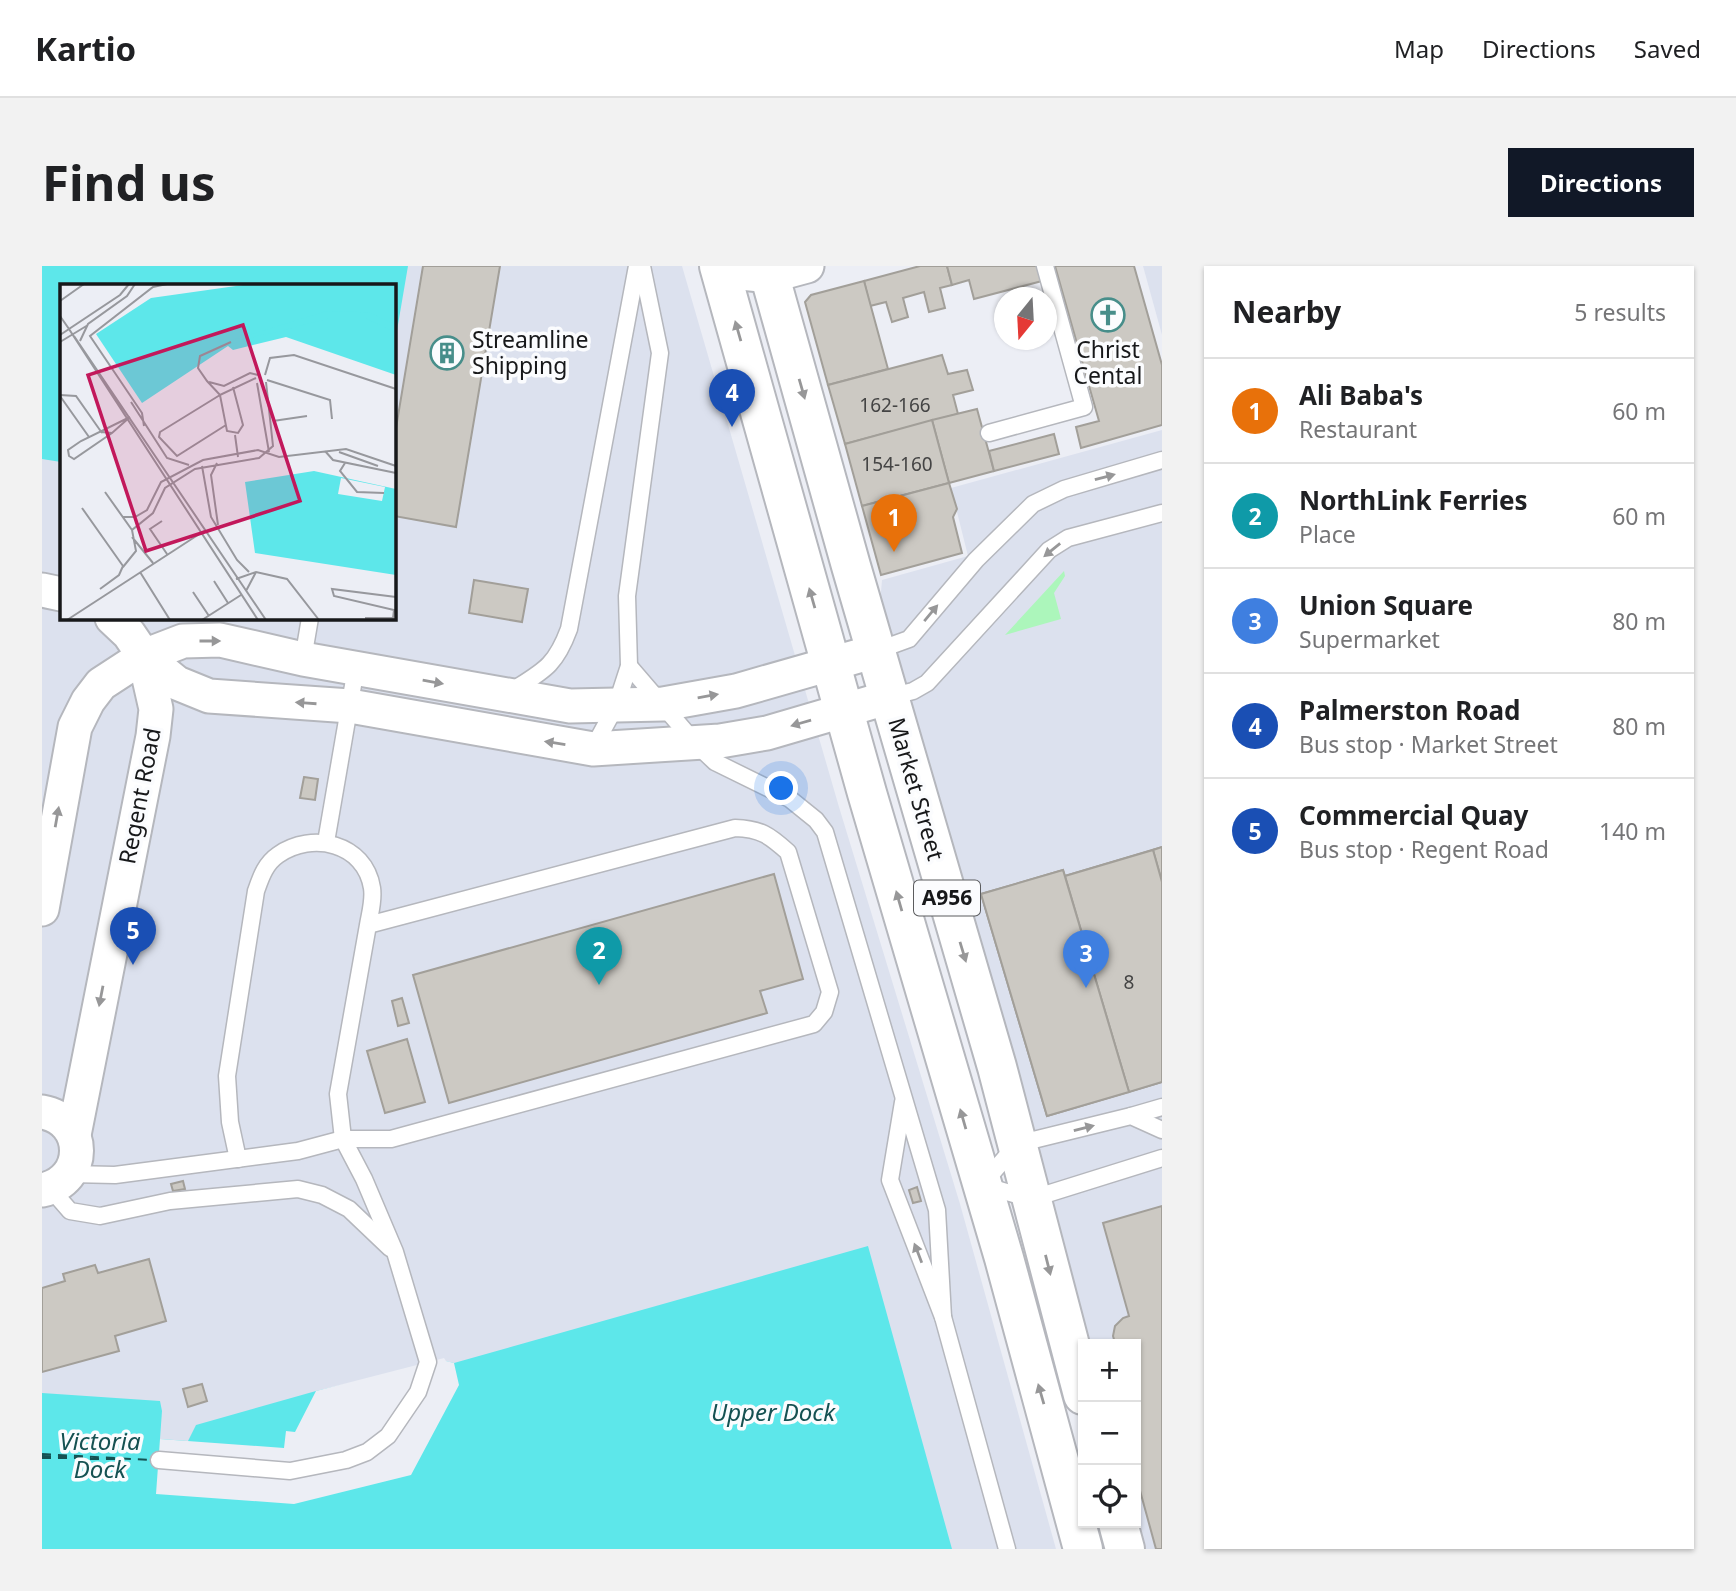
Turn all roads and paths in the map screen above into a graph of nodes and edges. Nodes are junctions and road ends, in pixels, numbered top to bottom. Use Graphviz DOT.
graph roads {
  1 [pos="639,266"];
  2 [pos="807,266"];
  3 [pos="1045,266"];
  4 [pos="720,268"];
  5 [pos="769,271"];
  6 [pos="989,433"];
  7 [pos="1162,460"];
  8 [pos="1162,513"];
  9 [pos="42,590"];
  10 [pos="60,594"];
  11 [pos="114,620"];
  12 [pos="310,620"];
  13 [pos="876,651"];
  14 [pos="144,656"];
  15 [pos="303,659"];
  16 [pos="830,663"];
  17 [pos="629,666"];
  18 [pos="356,668"];
  19 [pos="505,695"];
  20 [pos="890,698"];
  21 [pos="663,704"];
  22 [pos="350,706"];
  23 [pos="615,706"];
  24 [pos="844,711"];
  25 [pos="696,744"];
  26 [pos="593,749"];
  27 [pos="326,842"];
  28 [pos="46,853"];
  29 [pos="42,909"];
  30 [pos="368,925"];
  31 [pos="904,1097"];
  32 [pos="1162,1107"];
  33 [pos="42,1112"];
  34 [pos="1130,1116"];
  35 [pos="1162,1130"];
  36 [pos="74,1135"];
  37 [pos="343,1139"];
  38 [pos="1017,1144"];
  39 [pos="1162,1158"];
  40 [pos="238,1159"];
  41 [pos="54,1184"];
  42 [pos="982,1185"];
  43 [pos="1031,1199"];
  44 [pos="395,1252"];
  45 [pos="943,1317"];
  46 [pos="1078,1376"];
  47 [pos="159,1460"];
  48 [pos="1119,1528"];
  49 [pos="1007,1549"];
  50 [pos="1083,1549"];
  51 [pos="1125,1549"];
  1 -- 17 [label="lane"];
  1 -- 19 [label="lane"];
  2 -- 5 [label="street"];
  3 -- 6 [label="lane"];
  4 -- 5 [label="street"];
  16 -- 4 [label="main road, Market Street / A956, one-way"];
  5 -- 13 [label="main road, Market Street / A956, one-way"];
  13 -- 7 [label="lane, one-way"];
  8 -- 20 [label="lane, one-way"];
  9 -- 10 [label="street"];
  11 -- 14 [label="street"];
  12 -- 15 [label="lane"];
  13 -- 16 [label="street"];
  13 -- 20 [label="main road, Market Street / A956"];
  14 -- 15 [label="street, one-way"];
  22 -- 14 [label="street, one-way"];
  28 -- 14 [label="street, one-way"];
  14 -- 36 [label="street, Regent Road, one-way"];
  15 -- 18 [label="street"];
  21 -- 16 [label="street, one-way"];
  16 -- 24 [label="main road, Market Street / A956"];
  17 -- 21 [label="lane"];
  17 -- 23 [label="lane"];
  18 -- 19 [label="street, one-way"];
  18 -- 22 [label="lane"];
  19 -- 23 [label="street"];
  20 -- 24 [label="street"];
  20 -- 38 [label="main road, Market Street / A956, one-way"];
  21 -- 23 [label="street"];
  21 -- 25 [label="lane"];
  26 -- 22 [label="street, one-way"];
  22 -- 27 [label="lane"];
  23 -- 26 [label="lane"];
  24 -- 25 [label="street, one-way"];
  42 -- 24 [label="main road, Market Street / A956, one-way"];
  25 -- 26 [label="street"];
  25 -- 31 [label="lane"];
  27 -- 30 [label="lane"];
  27 -- 40 [label="lane"];
  28 -- 29 [label="street"];
  30 -- 37 [label="lane"];
  30 -- 37 [label="lane"];
  31 -- 45 [label="lane"];
  45 -- 31 [label="lane, one-way"];
  32 -- 34 [label="lane"];
  33 -- 36 [label="street"];
  34 -- 35 [label="lane"];
  38 -- 34 [label="lane, one-way"];
  36 -- 41 [label="street, Regent Road"];
  37 -- 40 [label="lane"];
  37 -- 44 [label="lane"];
  38 -- 42 [label="lane"];
  38 -- 43 [label="main road, Market Street / A956"];
  39 -- 43 [label="lane"];
  40 -- 41 [label="lane"];
  41 -- 44 [label="lane"];
  42 -- 43 [label="lane"];
  50 -- 42 [label="main road, A956, one-way"];
  43 -- 46 [label="main road, Market Street / A956, one-way"];
  44 -- 47 [label="lane"];
  45 -- 49 [label="lane"];
  48 -- 51 [label="main road"];
}
